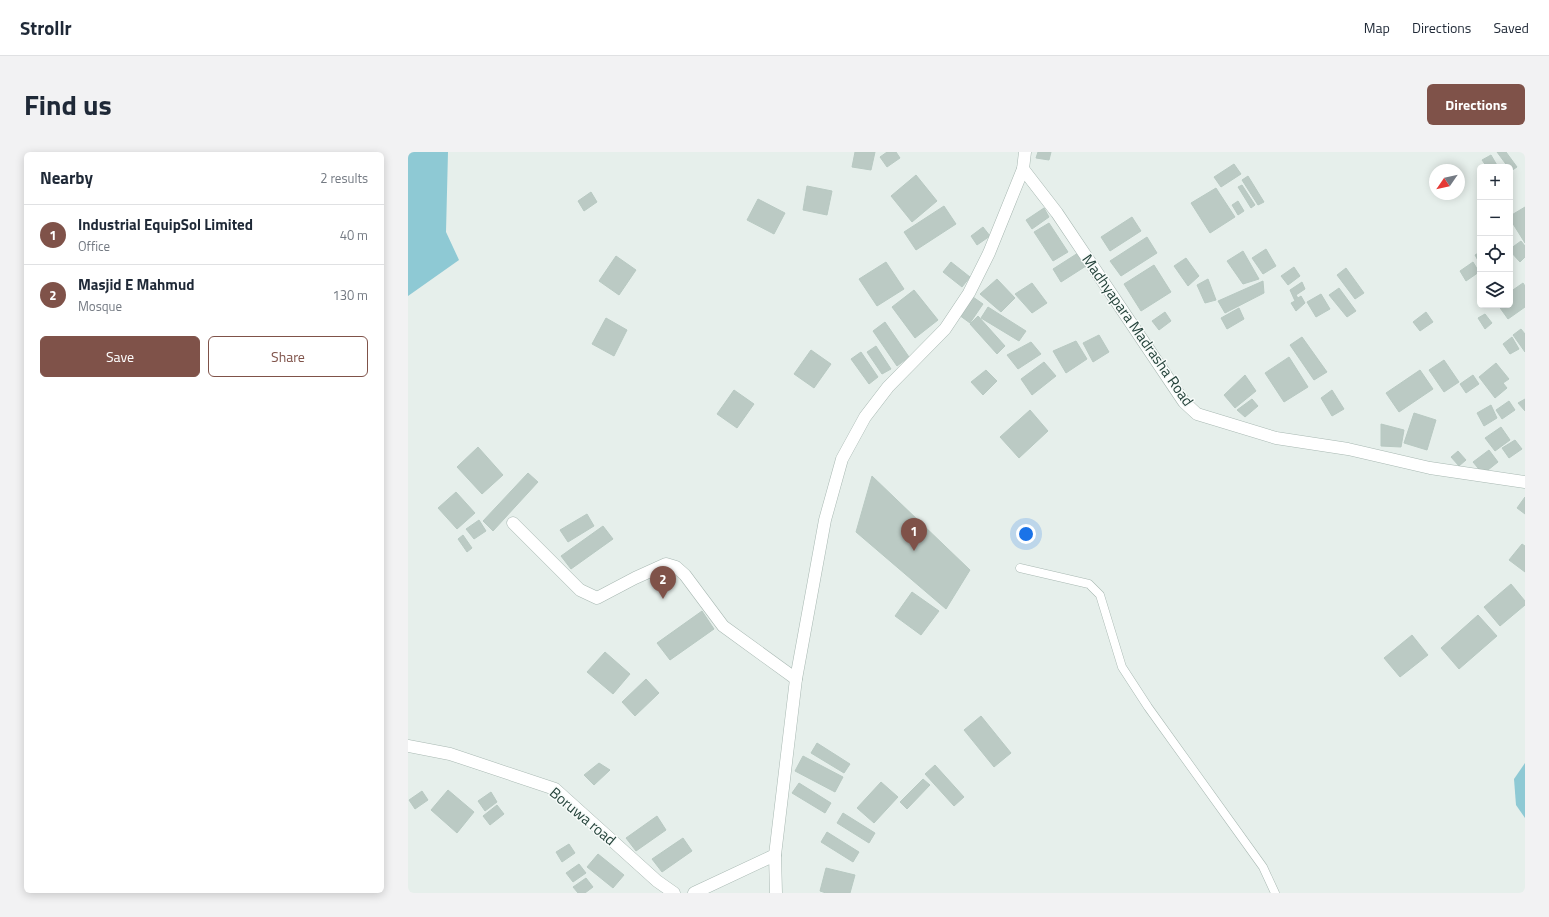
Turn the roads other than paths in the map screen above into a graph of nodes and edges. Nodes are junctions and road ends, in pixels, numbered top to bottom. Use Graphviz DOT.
graph roads {
  1 [pos="1025,152"];
  2 [pos="1023,169"];
  3 [pos="1525,482"];
  4 [pos="513,524"];
  5 [pos="1020,568"];
  6 [pos="796,680"];
  7 [pos="408,746"];
  8 [pos="775,855"];
  9 [pos="674,893"];
  10 [pos="694,893"];
  11 [pos="776,893"];
  12 [pos="1275,893"];
  1 -- 2 [label="street"];
  2 -- 3 [label="street, Madhyapara Madrasha Road"];
  2 -- 6 [label="street"];
  4 -- 6 [label="street"];
  5 -- 12 [label="lane"];
  6 -- 8 [label="street"];
  7 -- 9 [label="street, Boruwa road"];
  8 -- 10 [label="street"];
  8 -- 11 [label="street"];
}
